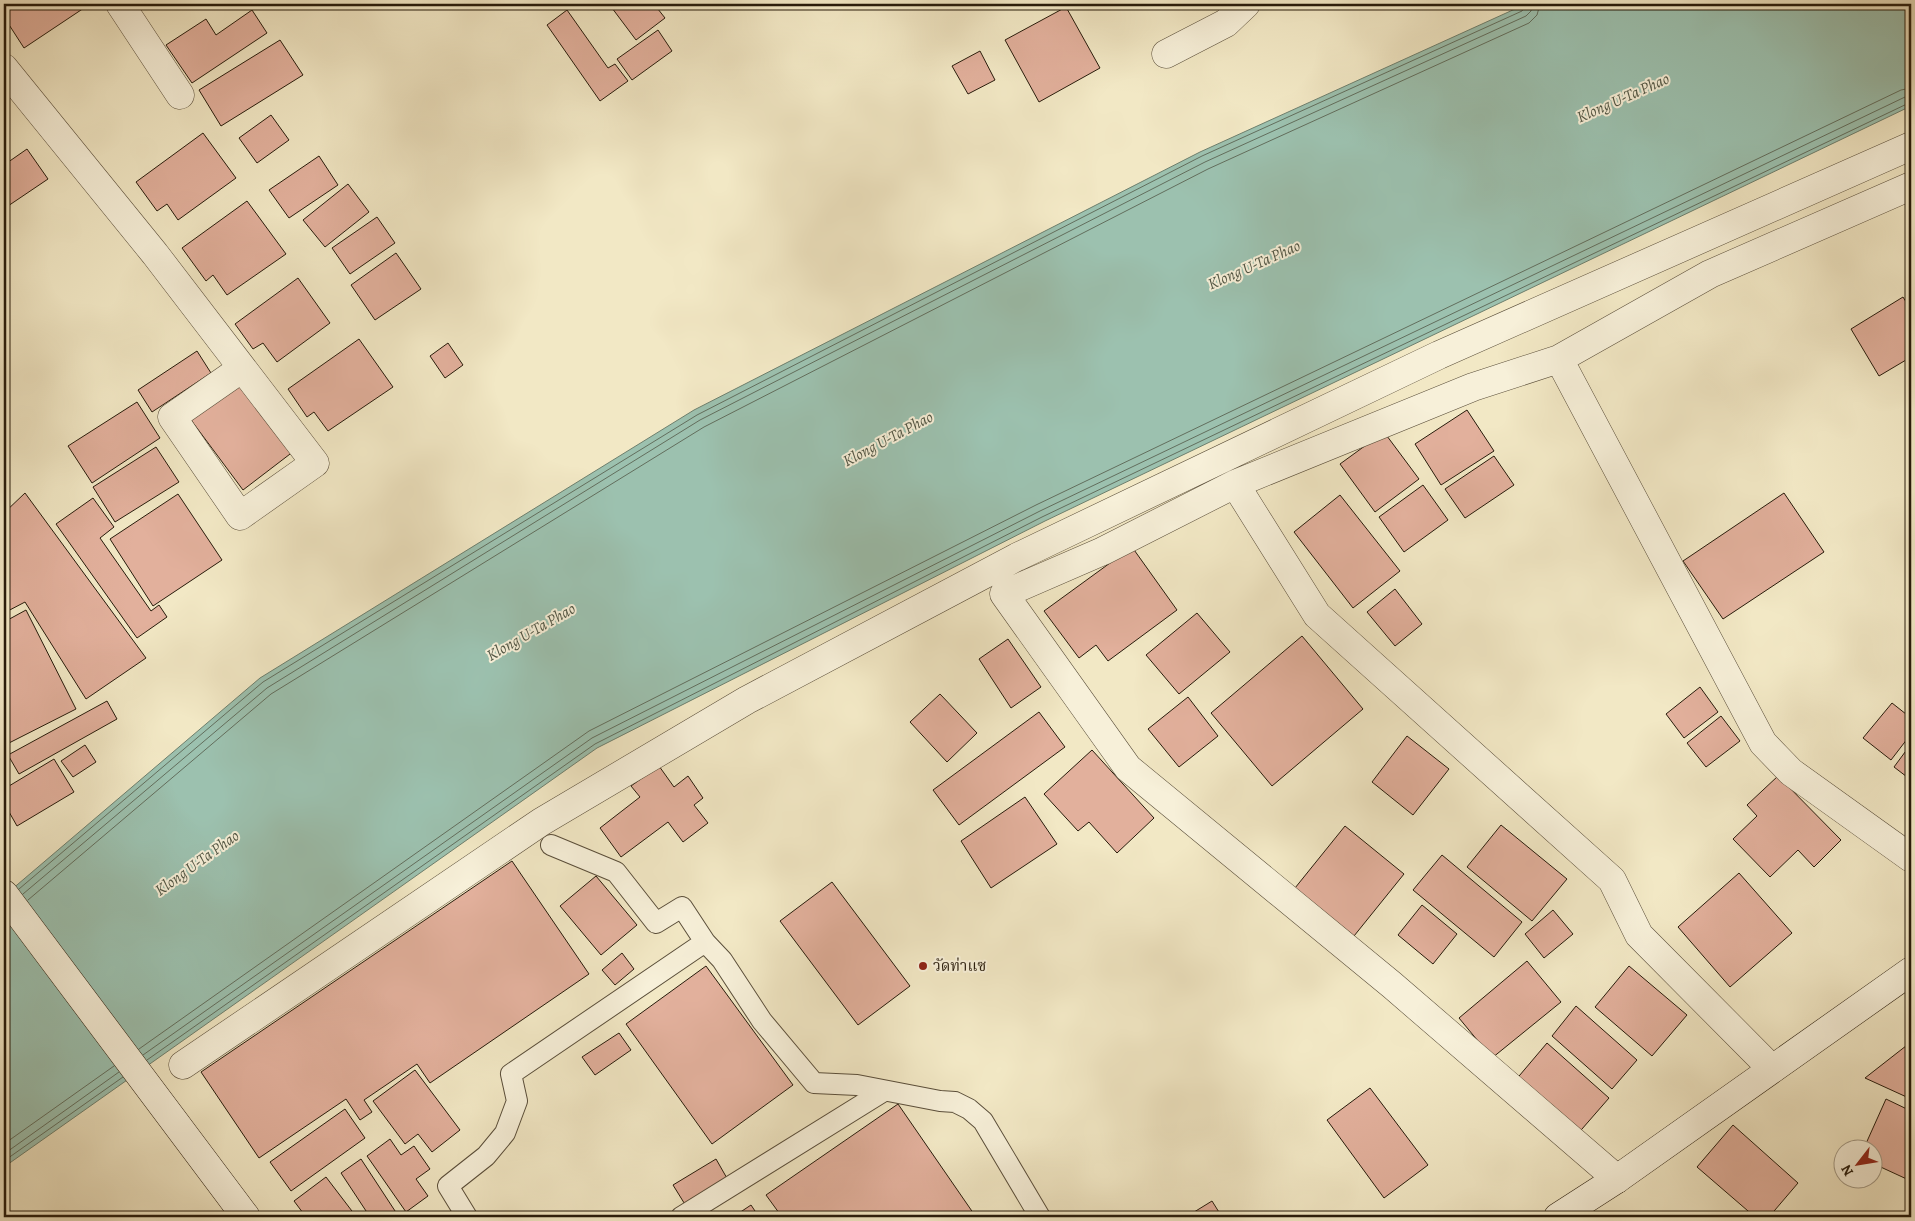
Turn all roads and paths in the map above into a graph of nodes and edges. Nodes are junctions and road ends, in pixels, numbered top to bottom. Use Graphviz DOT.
graph roads {
  1 [pos="120,4"];
  2 [pos="1246,4"];
  3 [pos="1166,54"];
  4 [pos="4,68"];
  5 [pos="180,95"];
  6 [pos="1911,146"];
  7 [pos="1911,186"];
  8 [pos="1559,359"];
  9 [pos="241,369"];
  10 [pos="1235,484"];
  11 [pos="551,845"];
  12 [pos="1911,858"];
  13 [pos="4,894"];
  14 [pos="704,942"];
  15 [pos="1911,971"];
  16 [pos="183,1065"];
  17 [pos="1772,1069"];
  18 [pos="884,1091"];
  19 [pos="1617,1178"];
  20 [pos="246,1217"];
  21 [pos="467,1217"];
  22 [pos="681,1217"];
  23 [pos="1040,1217"];
  24 [pos="1558,1217"];
  1 -- 5 [label="street"];
  2 -- 3 [label="street"];
  4 -- 9 [label="street"];
  6 -- 16 [label="street"];
  7 -- 8 [label="street"];
  8 -- 10 [label="street"];
  8 -- 12 [label="street"];
  9 -- 9 [label="street"];
  10 -- 17 [label="street"];
  10 -- 19 [label="street"];
  11 -- 14 [label="lane"];
  13 -- 20 [label="street"];
  14 -- 18 [label="lane"];
  14 -- 21 [label="lane"];
  15 -- 17 [label="street"];
  17 -- 19 [label="street"];
  18 -- 22 [label="lane"];
  18 -- 23 [label="lane"];
  19 -- 24 [label="street"];
}
